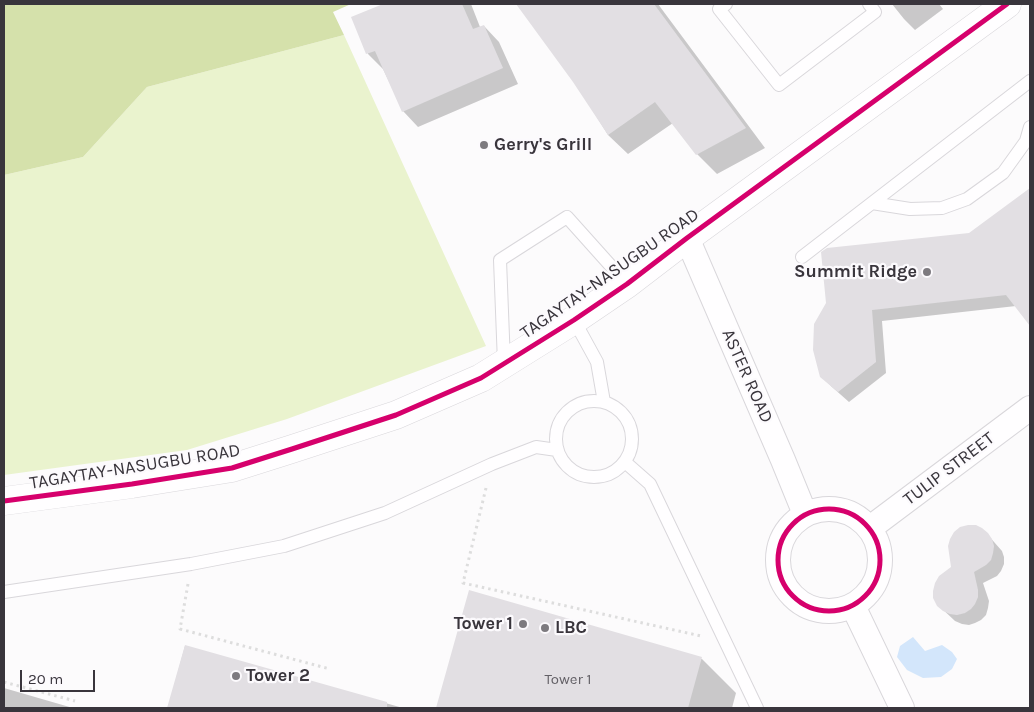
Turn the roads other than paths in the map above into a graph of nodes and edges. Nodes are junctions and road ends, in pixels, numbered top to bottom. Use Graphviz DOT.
graph roads {
  1 [pos="726,4"];
  2 [pos="869,4"];
  3 [pos="997,7"];
  4 [pos="1030,81"];
  5 [pos="1030,127"];
  6 [pos="872,203"];
  7 [pos="687,238"];
  8 [pos="802,257"];
  9 [pos="627,284"];
  10 [pos="574,320"];
  11 [pos="504,363"];
  12 [pos="604,402"];
  13 [pos="1029,411"];
  14 [pos="557,450"];
  15 [pos="625,462"];
  16 [pos="4,502"];
  17 [pos="805,514"];
  18 [pos="870,528"];
  19 [pos="4,592"];
  20 [pos="853,606"];
  21 [pos="757,708"];
  22 [pos="902,708"];
  1 -- 2 [label="lane"];
  3 -- 7 [label="main road, TAGAYTAY-NASUGBU ROAD"];
  4 -- 6 [label="lane"];
  5 -- 6 [label="lane"];
  6 -- 8 [label="lane"];
  7 -- 9 [label="main road, TAGAYTAY-NASUGBU ROAD"];
  7 -- 17 [label="street, ASTER ROAD"];
  9 -- 10 [label="main road, TAGAYTAY-NASUGBU ROAD"];
  9 -- 11 [label="lane"];
  10 -- 11 [label="main road, TAGAYTAY-NASUGBU ROAD"];
  10 -- 12 [label="lane"];
  11 -- 16 [label="main road, TAGAYTAY-NASUGBU ROAD"];
  12 -- 14 [label="lane"];
  12 -- 15 [label="lane"];
  13 -- 18 [label="street, TULIP STREET"];
  14 -- 15 [label="lane"];
  14 -- 19 [label="lane"];
  15 -- 21 [label="lane"];
  17 -- 18 [label="street"];
  17 -- 20 [label="street"];
  18 -- 20 [label="street"];
  20 -- 22 [label="street"];
}
